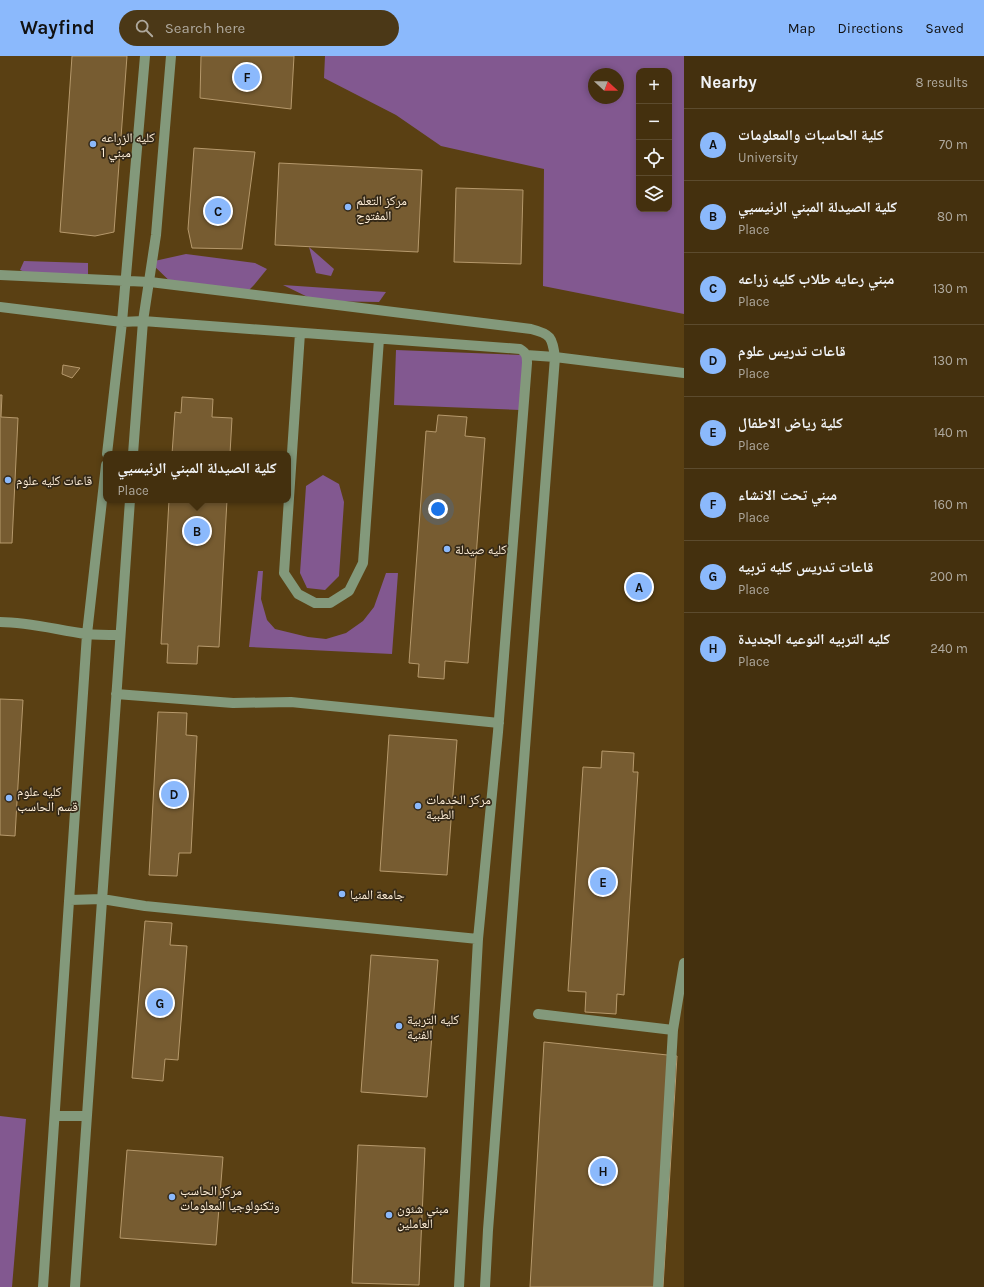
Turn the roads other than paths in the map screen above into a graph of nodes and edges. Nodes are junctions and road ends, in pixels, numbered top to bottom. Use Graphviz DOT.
graph roads {
  1 [pos="145,56"];
  2 [pos="171,56"];
  3 [pos="0,275"];
  4 [pos="125,281"];
  5 [pos="150,282"];
  6 [pos="0,307"];
  7 [pos="122,322"];
  8 [pos="143,322"];
  9 [pos="300,333"];
  10 [pos="378,339"];
  11 [pos="526,355"];
  12 [pos="555,357"];
  13 [pos="684,373"];
  14 [pos="107,451"];
  15 [pos="133,451"];
  16 [pos="291,468"];
  17 [pos="103,491"];
  18 [pos="130,503"];
  19 [pos="289,503"];
  20 [pos="0,622"];
  21 [pos="87,634"];
  22 [pos="120,635"];
  23 [pos="116,694"];
  24 [pos="499,723"];
  25 [pos="102,899"];
  26 [pos="70,900"];
  27 [pos="478,939"];
  28 [pos="684,962"];
  29 [pos="538,1014"];
  30 [pos="673,1030"];
  31 [pos="55,1116"];
  32 [pos="87,1116"];
  33 [pos="43,1287"];
  34 [pos="74,1287"];
  35 [pos="459,1287"];
  36 [pos="485,1287"];
  37 [pos="658,1287"];
  1 -- 4 [label="street"];
  2 -- 5 [label="street"];
  3 -- 4 [label="street"];
  4 -- 5 [label="street"];
  4 -- 7 [label="street"];
  5 -- 8 [label="street"];
  5 -- 12 [label="street"];
  6 -- 7 [label="street"];
  7 -- 8 [label="street"];
  7 -- 14 [label="street"];
  8 -- 9 [label="street"];
  8 -- 15 [label="street"];
  9 -- 10 [label="street"];
  9 -- 16 [label="street"];
  10 -- 11 [label="street"];
  10 -- 19 [label="street"];
  11 -- 12 [label="street"];
  11 -- 24 [label="street"];
  12 -- 13 [label="street"];
  12 -- 36 [label="street"];
  17 -- 21 [label="street"];
  18 -- 22 [label="street"];
  20 -- 21 [label="street"];
  21 -- 22 [label="street"];
  21 -- 26 [label="street"];
  22 -- 23 [label="street"];
  23 -- 24 [label="street"];
  23 -- 25 [label="street"];
  24 -- 27 [label="street"];
  25 -- 26 [label="street"];
  25 -- 27 [label="street"];
  25 -- 32 [label="street"];
  26 -- 31 [label="street"];
  27 -- 35 [label="street"];
  28 -- 30 [label="street"];
  29 -- 30 [label="street"];
  30 -- 37 [label="street"];
  31 -- 32 [label="street"];
  31 -- 33 [label="street"];
  32 -- 34 [label="street"];
}
